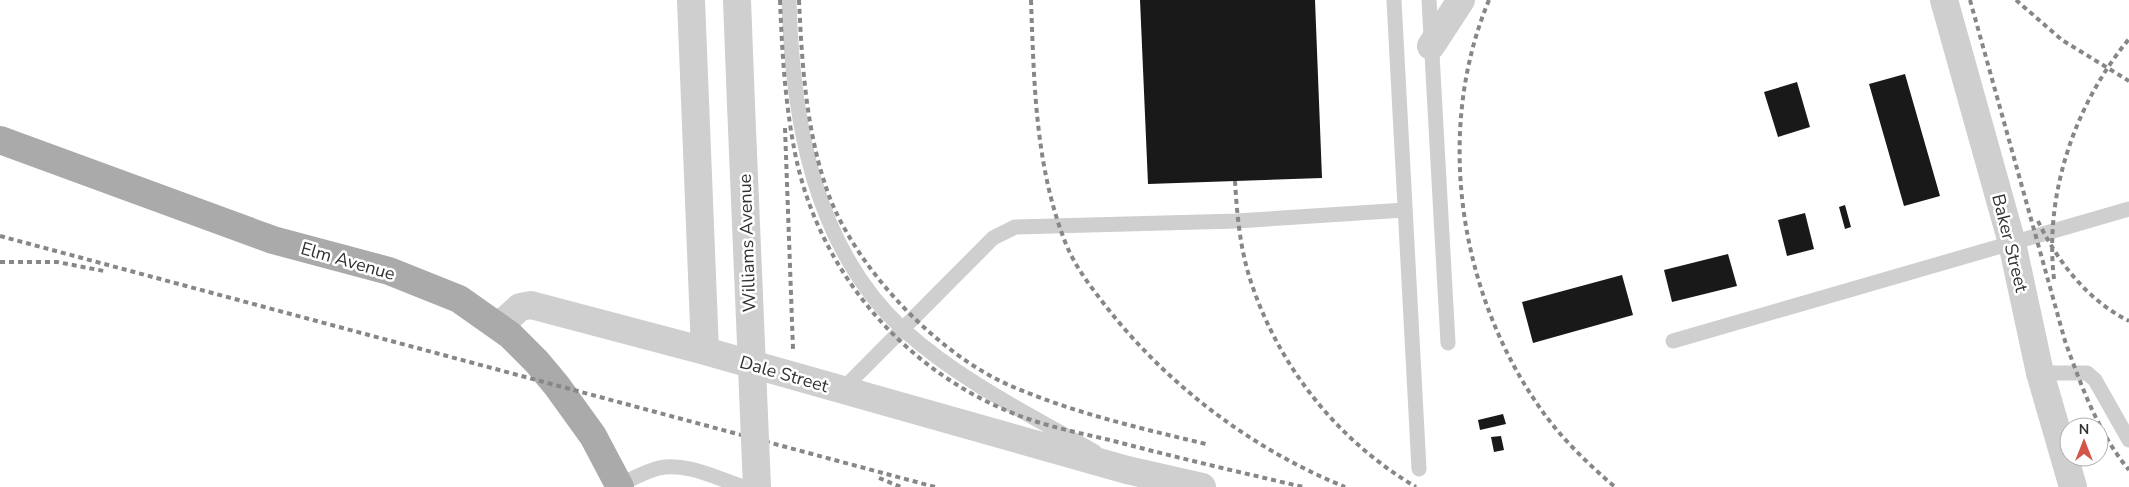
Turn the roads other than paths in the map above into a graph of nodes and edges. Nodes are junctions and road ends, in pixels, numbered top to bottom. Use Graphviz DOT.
graph roads {
  1 [pos="691,0"];
  2 [pos="737,0"];
  3 [pos="789,0"];
  4 [pos="1394,0"];
  5 [pos="1430,0"];
  6 [pos="1461,0"];
  7 [pos="1944,0"];
  8 [pos="1431,46"];
  9 [pos="0,140"];
  10 [pos="1405,210"];
  11 [pos="2129,210"];
  12 [pos="2012,243"];
  13 [pos="499,326"];
  14 [pos="903,329"];
  15 [pos="1673,341"];
  16 [pos="1448,342"];
  17 [pos="705,351"];
  18 [pos="2040,373"];
  19 [pos="842,390"];
  20 [pos="2129,440"];
  21 [pos="1419,469"];
  22 [pos="1127,470"];
  23 [pos="620,486"];
  24 [pos="744,487"];
  25 [pos="757,487"];
  26 [pos="1202,487"];
  27 [pos="2073,487"];
  1 -- 17 [label="street"];
  2 -- 25 [label="street, Williams Avenue, bridge"];
  3 -- 14 [label="lane"];
  4 -- 10 [label="lane"];
  5 -- 8 [label="lane"];
  6 -- 8 [label="street"];
  7 -- 12 [label="street, Baker Street"];
  8 -- 16 [label="lane"];
  9 -- 13 [label="main road, Elm Avenue"];
  10 -- 14 [label="lane"];
  10 -- 21 [label="lane"];
  11 -- 12 [label="lane"];
  12 -- 15 [label="lane"];
  12 -- 18 [label="street, Baker Street"];
  13 -- 17 [label="street, Dale Street"];
  13 -- 23 [label="main road, Elm Avenue"];
  14 -- 19 [label="lane"];
  14 -- 22 [label="lane"];
  17 -- 19 [label="street, Dale Street"];
  18 -- 20 [label="lane"];
  18 -- 27 [label="street, Baker Street"];
  19 -- 22 [label="street, Dale Street"];
  22 -- 26 [label="street, Dale Street"];
  23 -- 24 [label="lane"];
}
